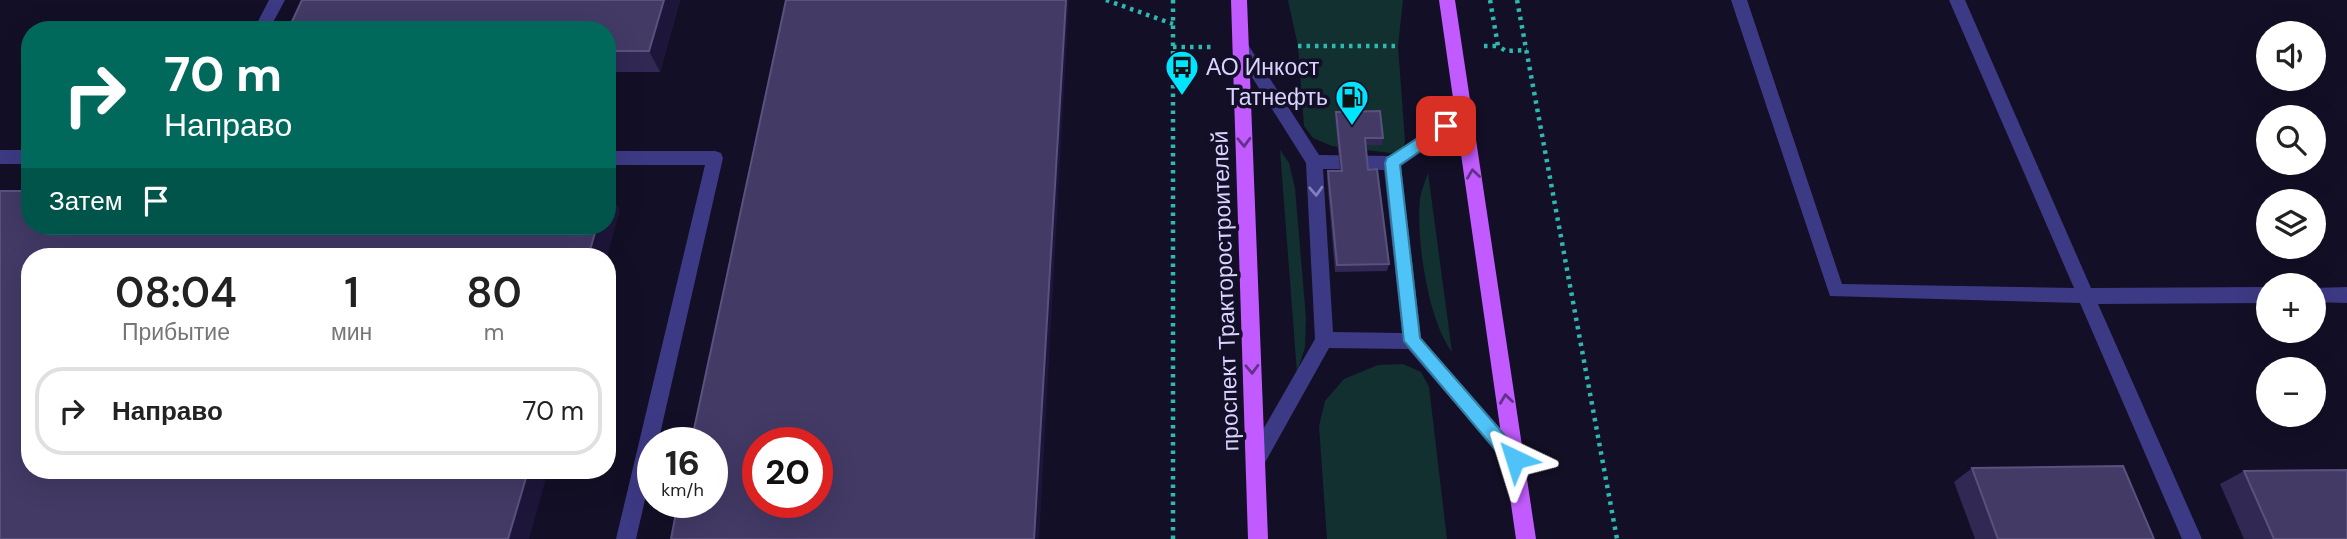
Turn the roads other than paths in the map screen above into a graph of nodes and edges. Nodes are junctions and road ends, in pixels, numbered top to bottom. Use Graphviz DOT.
graph roads {
  1 [pos="276,0"];
  2 [pos="1239,0"];
  3 [pos="1447,0"];
  4 [pos="1739,0"];
  5 [pos="1957,0"];
  6 [pos="266,21"];
  7 [pos="1241,47"];
  8 [pos="1464,114"];
  9 [pos="0,157"];
  10 [pos="21,157"];
  11 [pos="616,158"];
  12 [pos="1314,162"];
  13 [pos="1392,163"];
  14 [pos="2256,295"];
  15 [pos="2326,295"];
  16 [pos="2347,295"];
  17 [pos="2086,296"];
  18 [pos="1324,340"];
  19 [pos="1412,341"];
  20 [pos="1515,459"];
  21 [pos="1256,460"];
  22 [pos="626,539"];
  23 [pos="1258,539"];
  24 [pos="1527,539"];
  25 [pos="2192,539"];
  1 -- 6 [label="lane"];
  2 -- 7 [label="main road, проспект Тракторостроителей"];
  3 -- 8 [label="main road"];
  4 -- 17 [label="lane"];
  5 -- 17 [label="lane"];
  7 -- 12 [label="lane"];
  7 -- 21 [label="main road, проспект Тракторостроителей, one-way"];
  8 -- 13 [label="lane"];
  20 -- 8 [label="main road, one-way"];
  9 -- 10 [label="lane"];
  11 -- 22 [label="lane"];
  12 -- 13 [label="lane"];
  12 -- 18 [label="lane, one-way"];
  13 -- 19 [label="lane"];
  14 -- 17 [label="lane"];
  15 -- 16 [label="lane"];
  17 -- 25 [label="lane"];
  18 -- 19 [label="lane"];
  18 -- 21 [label="lane"];
  19 -- 20 [label="lane"];
  20 -- 24 [label="main road"];
  21 -- 23 [label="main road, проспект Тракторостроителей"];
}
